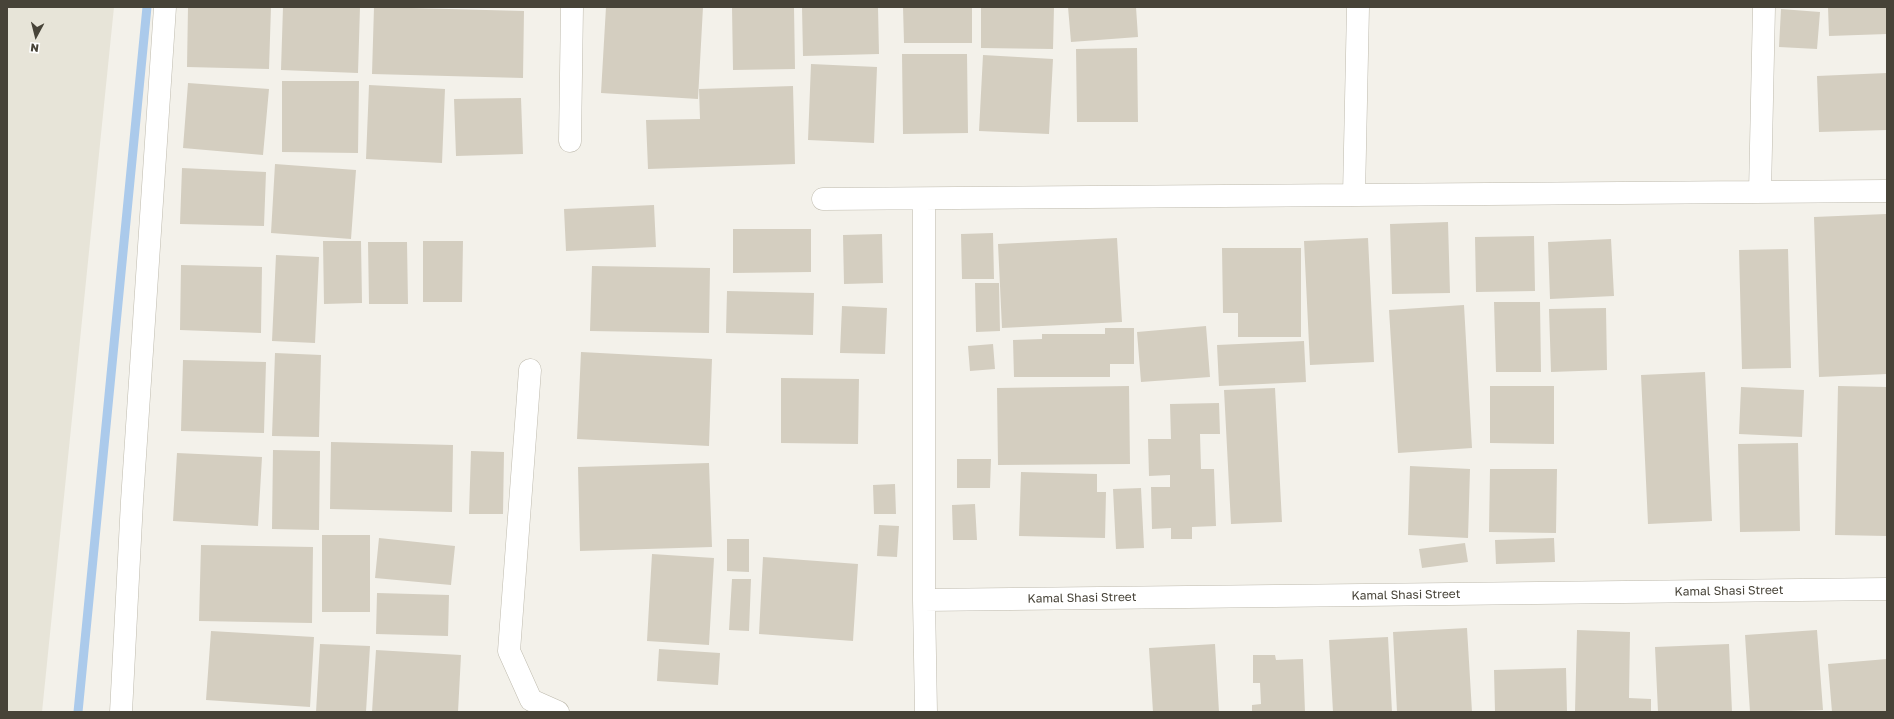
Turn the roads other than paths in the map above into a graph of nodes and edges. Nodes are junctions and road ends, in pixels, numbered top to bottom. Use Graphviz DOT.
graph roads {
  1 [pos="165,7"];
  2 [pos="572,7"];
  3 [pos="1358,7"];
  4 [pos="1764,7"];
  5 [pos="570,141"];
  6 [pos="1887,191"];
  7 [pos="1760,192"];
  8 [pos="1354,195"];
  9 [pos="823,199"];
  10 [pos="924,199"];
  11 [pos="530,370"];
  12 [pos="1887,589"];
  13 [pos="924,600"];
  14 [pos="121,712"];
  15 [pos="558,712"];
  16 [pos="926,712"];
  1 -- 14 [label="street"];
  2 -- 5 [label="street"];
  3 -- 8 [label="street"];
  4 -- 7 [label="street"];
  6 -- 7 [label="street"];
  7 -- 8 [label="street"];
  8 -- 10 [label="street"];
  9 -- 10 [label="street"];
  10 -- 13 [label="street"];
  11 -- 15 [label="street"];
  12 -- 13 [label="street, Kamal Shasi Street"];
  13 -- 16 [label="street"];
}
